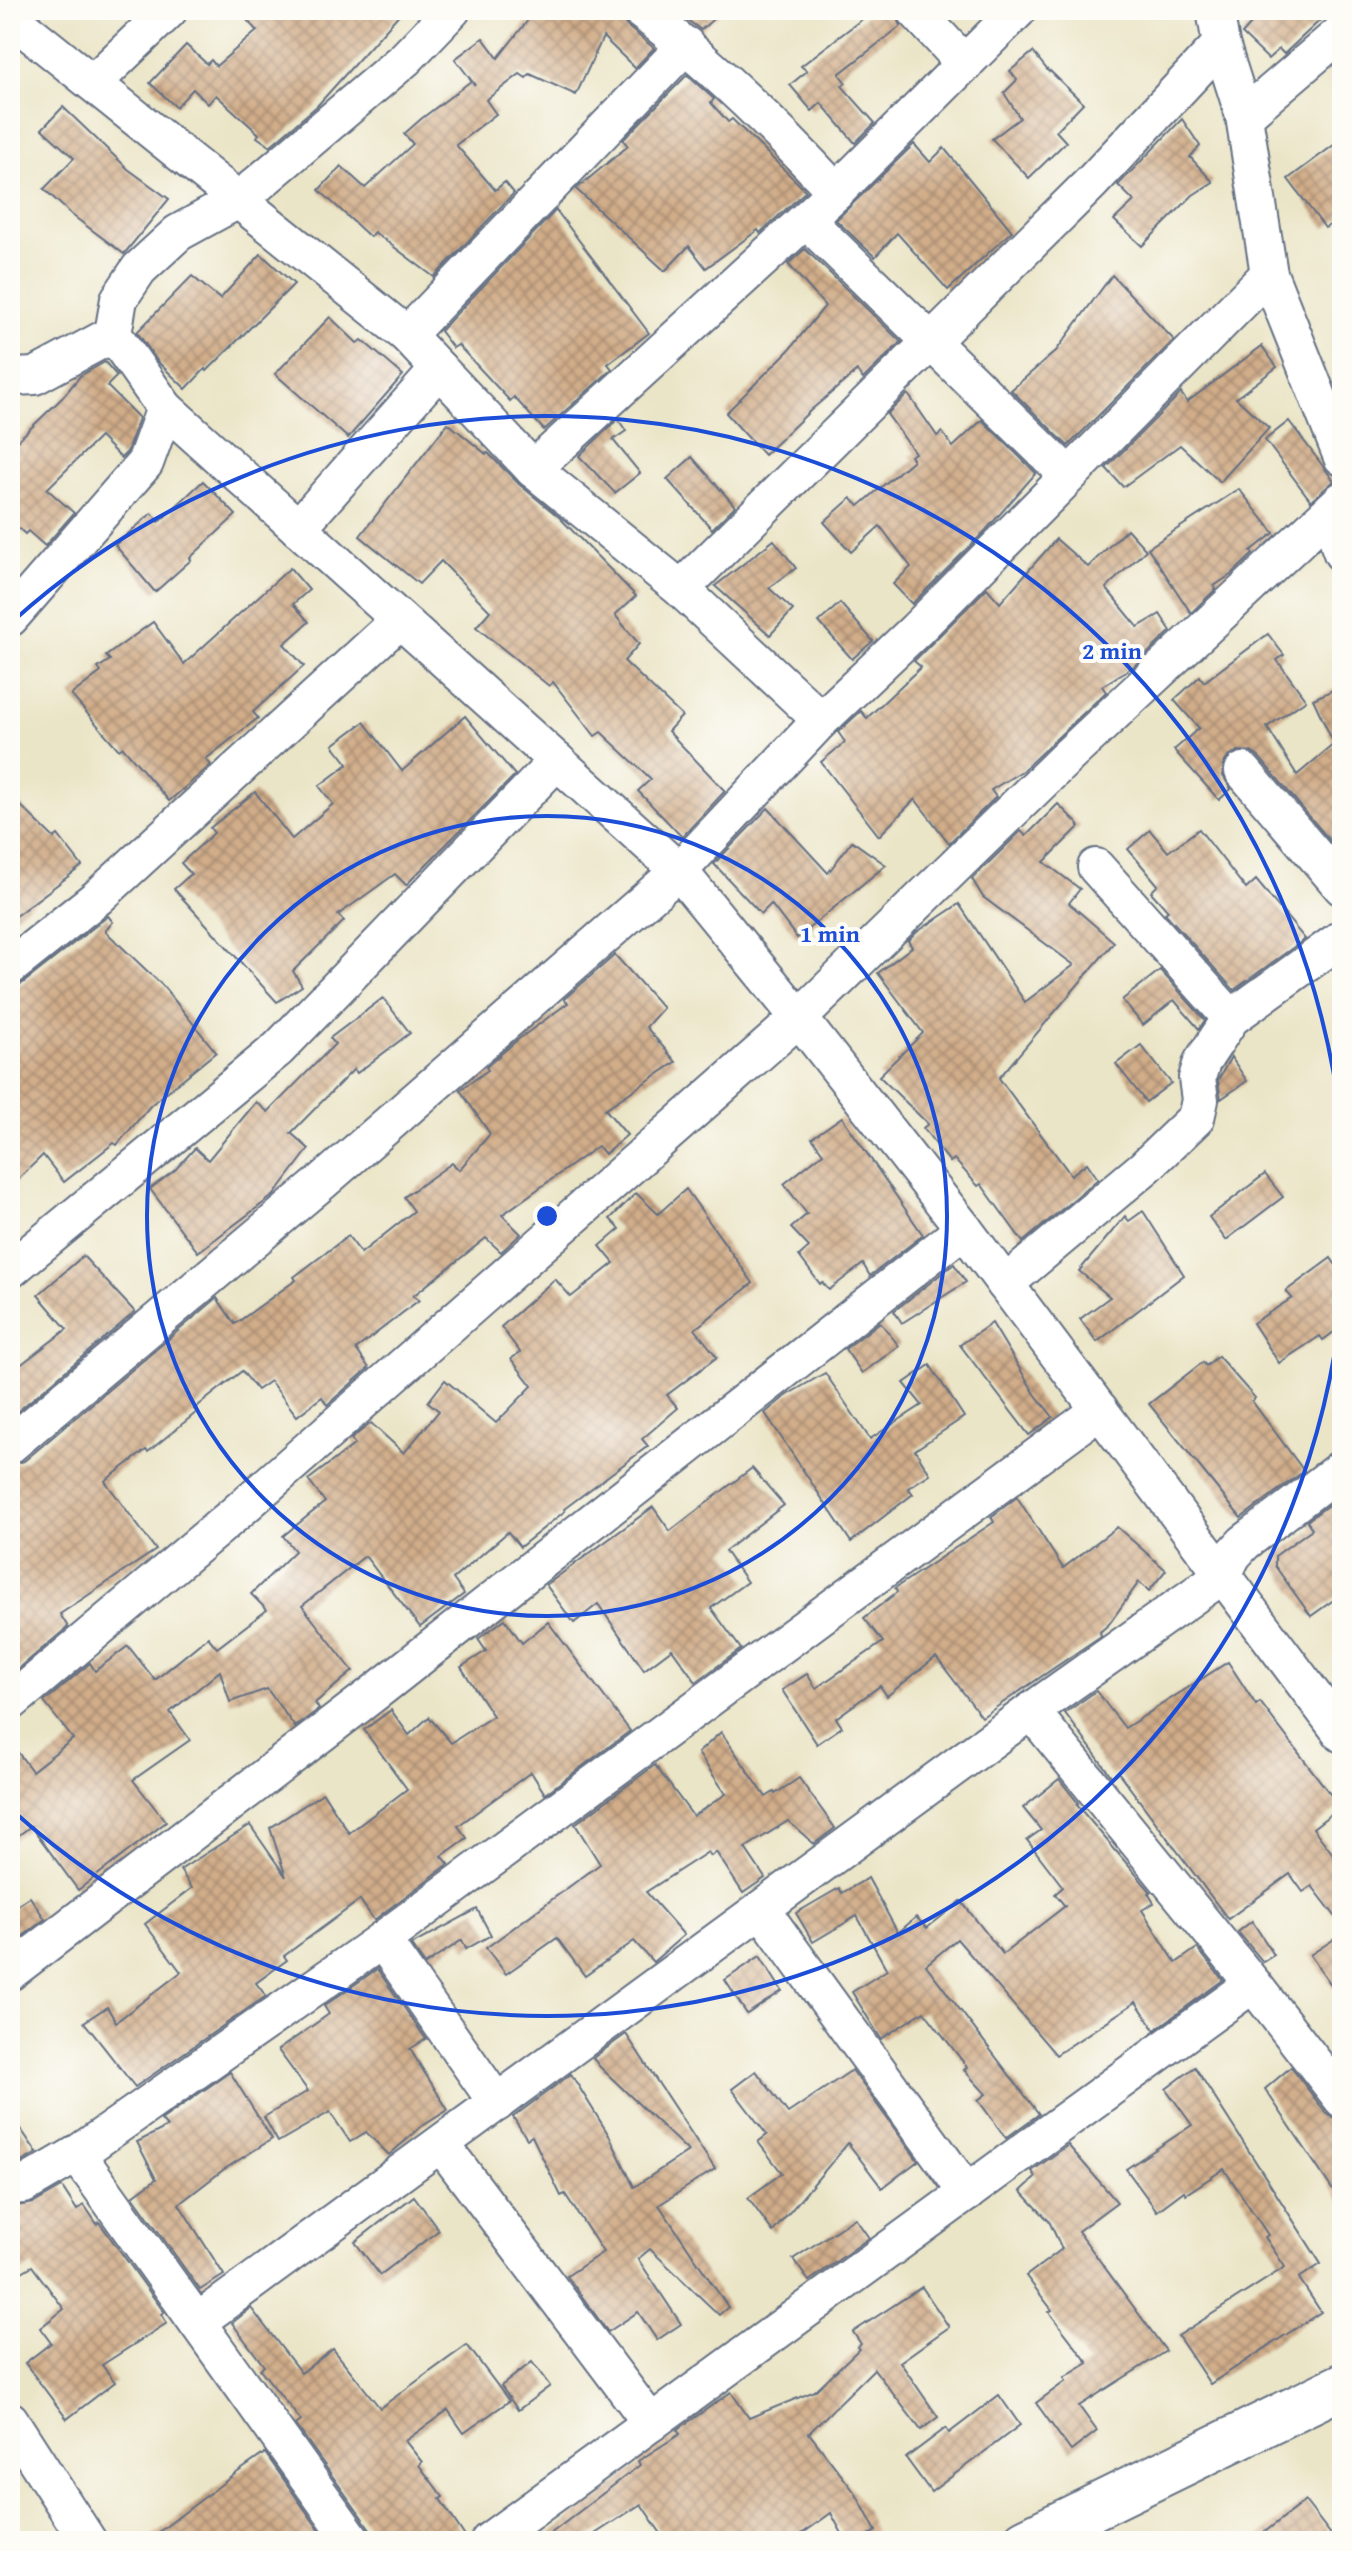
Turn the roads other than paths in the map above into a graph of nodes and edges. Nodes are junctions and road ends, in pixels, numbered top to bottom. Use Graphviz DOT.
graph roads {
  1 [pos="169,10"];
  2 [pos="452,10"];
  3 [pos="640,10"];
  4 [pos="915,10"];
  5 [pos="1018,10"];
  6 [pos="10,17"];
  7 [pos="1218,27"];
  8 [pos="1342,32"];
  9 [pos="686,45"];
  10 [pos="965,64"];
  11 [pos="93,83"];
  12 [pos="1244,116"];
  13 [pos="836,192"];
  14 [pos="240,199"];
  15 [pos="806,220"];
  16 [pos="1269,274"];
  17 [pos="113,334"];
  18 [pos="407,335"];
  19 [pos="929,342"];
  20 [pos="439,369"];
  21 [pos="10,373"];
  22 [pos="165,408"];
  23 [pos="1342,457"];
  24 [pos="533,469"];
  25 [pos="1068,475"];
  26 [pos="1342,500"];
  27 [pos="298,528"];
  28 [pos="1342,535"];
  29 [pos="1342,553"];
  30 [pos="681,589"];
  31 [pos="10,618"];
  32 [pos="400,620"];
  33 [pos="821,720"];
  34 [pos="557,761"];
  35 [pos="1243,771"];
  36 [pos="1096,867"];
  37 [pos="679,871"];
  38 [pos="1342,887"];
  39 [pos="1342,938"];
  40 [pos="10,967"];
  41 [pos="799,1018"];
  42 [pos="1231,1018"];
  43 [pos="964,1229"];
  44 [pos="10,1270"];
  45 [pos="1005,1284"];
  46 [pos="1100,1410"];
  47 [pos="10,1445"];
  48 [pos="1342,1468"];
  49 [pos="1223,1575"];
  50 [pos="10,1703"];
  51 [pos="1031,1711"];
  52 [pos="1342,1734"];
  53 [pos="761,1909"];
  54 [pos="382,1940"];
  55 [pos="10,1972"];
  56 [pos="1253,1984"];
  57 [pos="1342,2099"];
  58 [pos="497,2103"];
  59 [pos="441,2144"];
  60 [pos="77,2154"];
  61 [pos="10,2186"];
  62 [pos="967,2193"];
  63 [pos="197,2322"];
  64 [pos="1337,2397"];
  65 [pos="10,2420"];
  66 [pos="651,2423"];
  67 [pos="88,2541"];
  68 [pos="353,2541"];
  69 [pos="489,2541"];
  70 [pos="1025,2541"];
  1 -- 11 [label="street"];
  2 -- 14 [label="street"];
  3 -- 9 [label="street"];
  4 -- 10 [label="street"];
  5 -- 10 [label="street"];
  6 -- 11 [label="street"];
  7 -- 12 [label="street"];
  7 -- 19 [label="street"];
  8 -- 12 [label="street"];
  9 -- 13 [label="street"];
  9 -- 18 [label="street"];
  10 -- 13 [label="street"];
  11 -- 14 [label="street"];
  12 -- 16 [label="street"];
  13 -- 15 [label="street"];
  14 -- 17 [label="street"];
  14 -- 18 [label="street"];
  15 -- 19 [label="street"];
  15 -- 24 [label="street"];
  16 -- 23 [label="street"];
  16 -- 25 [label="street"];
  17 -- 21 [label="street"];
  17 -- 22 [label="street"];
  18 -- 20 [label="street"];
  19 -- 25 [label="street"];
  19 -- 30 [label="street"];
  20 -- 24 [label="street"];
  20 -- 27 [label="street"];
  22 -- 27 [label="street"];
  22 -- 31 [label="street"];
  24 -- 30 [label="street"];
  25 -- 33 [label="street"];
  26 -- 41 [label="street"];
  27 -- 32 [label="street"];
  28 -- 29 [label="street"];
  30 -- 33 [label="street"];
  32 -- 34 [label="street"];
  32 -- 40 [label="street"];
  33 -- 37 [label="street"];
  34 -- 37 [label="street"];
  34 -- 44 [label="street"];
  35 -- 38 [label="street"];
  36 -- 42 [label="street"];
  37 -- 41 [label="street"];
  37 -- 47 [label="street"];
  39 -- 42 [label="street"];
  41 -- 43 [label="street"];
  41 -- 50 [label="street"];
  42 -- 45 [label="street"];
  43 -- 45 [label="street"];
  43 -- 55 [label="street"];
  45 -- 46 [label="street"];
  46 -- 49 [label="street"];
  46 -- 54 [label="street"];
  48 -- 49 [label="street"];
  49 -- 51 [label="street"];
  49 -- 52 [label="street"];
  51 -- 53 [label="street"];
  51 -- 56 [label="street"];
  53 -- 58 [label="street"];
  53 -- 62 [label="street"];
  54 -- 58 [label="street"];
  54 -- 60 [label="street"];
  56 -- 57 [label="street"];
  56 -- 62 [label="street"];
  58 -- 59 [label="street"];
  59 -- 63 [label="street"];
  59 -- 66 [label="street"];
  60 -- 61 [label="street"];
  60 -- 63 [label="street"];
  62 -- 66 [label="street"];
  63 -- 68 [label="street"];
  64 -- 70 [label="street"];
  65 -- 67 [label="street"];
  66 -- 69 [label="street"];
}
